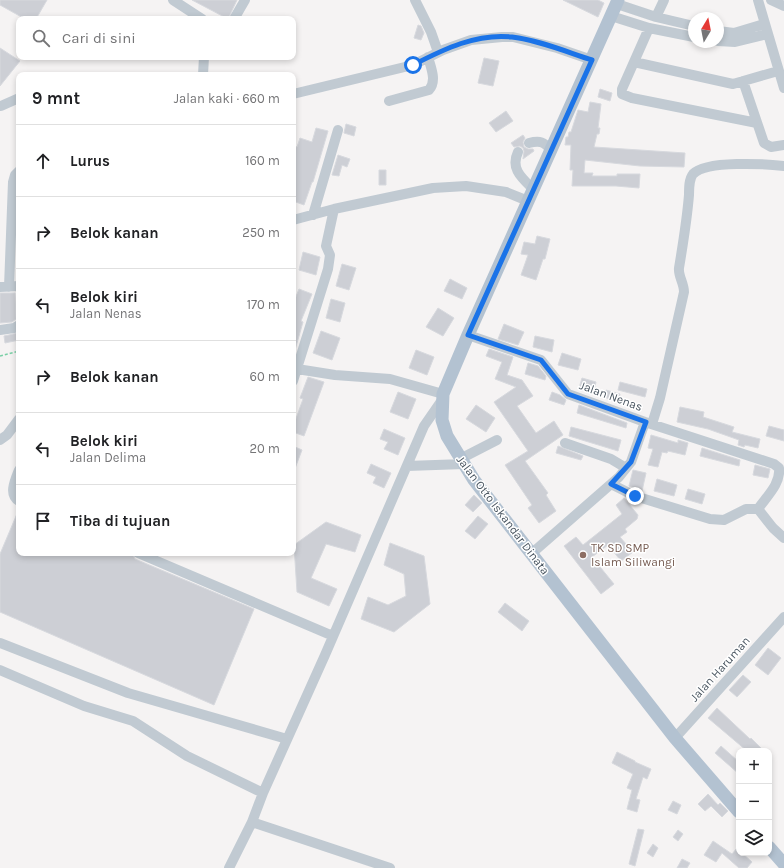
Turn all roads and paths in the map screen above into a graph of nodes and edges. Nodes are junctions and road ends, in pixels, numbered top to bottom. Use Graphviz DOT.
graph roads {
  1 [pos="173,0"];
  2 [pos="244,0"];
  3 [pos="415,0"];
  4 [pos="664,0"];
  5 [pos="758,0"];
  6 [pos="771,0"];
  7 [pos="617,2"];
  8 [pos="784,6"];
  9 [pos="197,16"];
  10 [pos="236,16"];
  11 [pos="611,16"];
  12 [pos="656,17"];
  13 [pos="688,25"];
  14 [pos="649,28"];
  15 [pos="766,29"];
  16 [pos="724,32"];
  17 [pos="688,36"];
  18 [pos="724,41"];
  19 [pos="438,52"];
  20 [pos="428,57"];
  21 [pos="204,60"];
  22 [pos="592,60"];
  23 [pos="634,62"];
  24 [pos="778,71"];
  25 [pos="203,72"];
  26 [pos="743,81"];
  27 [pos="784,88"];
  28 [pos="296,93"];
  29 [pos="16,99"];
  30 [pos="389,100"];
  31 [pos="2,106"];
  32 [pos="757,123"];
  33 [pos="338,130"];
  34 [pos="529,143"];
  35 [pos="784,145"];
  36 [pos="551,150"];
  37 [pos="518,152"];
  38 [pos="784,166"];
  39 [pos="16,174"];
  40 [pos="531,196"];
  41 [pos="334,209"];
  42 [pos="313,215"];
  43 [pos="296,219"];
  44 [pos="9,287"];
  45 [pos="16,326"];
  46 [pos="0,330"];
  47 [pos="468,335"];
  48 [pos="16,353"];
  49 [pos="0,356"];
  50 [pos="297,369"];
  51 [pos="296,372"];
  52 [pos="443,397"];
  53 [pos="16,423"];
  54 [pos="649,423"];
  55 [pos="0,440"];
  56 [pos="497,440"];
  57 [pos="565,443"];
  58 [pos="462,462"];
  59 [pos="407,466"];
  60 [pos="626,468"];
  61 [pos="16,482"];
  62 [pos="611,484"];
  63 [pos="16,499"];
  64 [pos="758,509"];
  65 [pos="784,538"];
  66 [pos="531,554"];
  67 [pos="145,556"];
  68 [pos="784,617"];
  69 [pos="333,636"];
  70 [pos="0,642"];
  71 [pos="0,670"];
  72 [pos="675,738"];
  73 [pos="287,739"];
  74 [pos="263,792"];
  75 [pos="736,809"];
  76 [pos="252,822"];
  77 [pos="772,850"];
  78 [pos="784,864"];
  79 [pos="229,868"];
  80 [pos="390,868"];
  1 -- 9 [label="street"];
  2 -- 10 [label="street"];
  3 -- 19 [label="street"];
  4 -- 12 [label="street"];
  5 -- 15 [label="street"];
  6 -- 8 [label="street"];
  7 -- 11 [label="main road, Jalan Otto Iskandar Dinata"];
  7 -- 12 [label="street"];
  11 -- 14 [label="street"];
  11 -- 22 [label="main road, Jalan Otto Iskandar Dinata"];
  12 -- 13 [label="street"];
  14 -- 17 [label="street"];
  14 -- 23 [label="street"];
  15 -- 16 [label="street"];
  15 -- 18 [label="street"];
  15 -- 24 [label="street"];
  19 -- 20 [label="street"];
  19 -- 22 [label="street"];
  20 -- 28 [label="street"];
  20 -- 30 [label="street"];
  21 -- 25 [label="street"];
  22 -- 36 [label="main road, Jalan Otto Iskandar Dinata"];
  23 -- 26 [label="street"];
  23 -- 32 [label="street"];
  24 -- 26 [label="street"];
  24 -- 27 [label="street"];
  26 -- 32 [label="street"];
  29 -- 31 [label="street"];
  32 -- 35 [label="street"];
  33 -- 42 [label="street"];
  34 -- 36 [label="street"];
  36 -- 40 [label="main road, Jalan Otto Iskandar Dinata"];
  37 -- 40 [label="street"];
  38 -- 54 [label="street"];
  39 -- 44 [label="street"];
  40 -- 41 [label="street"];
  40 -- 47 [label="main road, Jalan Otto Iskandar Dinata"];
  41 -- 42 [label="street"];
  41 -- 50 [label="street"];
  42 -- 43 [label="street"];
  45 -- 46 [label="street"];
  47 -- 52 [label="main road, Jalan Otto Iskandar Dinata"];
  47 -- 54 [label="street, Jalan Nenas"];
  48 -- 49 [label="path"];
  50 -- 51 [label="street"];
  50 -- 52 [label="street"];
  52 -- 58 [label="main road, Jalan Otto Iskandar Dinata"];
  52 -- 59 [label="street"];
  53 -- 55 [label="street"];
  54 -- 60 [label="street"];
  54 -- 64 [label="street, Jalan Nenas"];
  56 -- 58 [label="street"];
  57 -- 60 [label="street"];
  58 -- 59 [label="street"];
  58 -- 66 [label="main road, Jalan Otto Iskandar Dinata"];
  59 -- 69 [label="street"];
  60 -- 62 [label="street"];
  61 -- 63 [label="street"];
  62 -- 64 [label="street"];
  62 -- 66 [label="street"];
  64 -- 65 [label="street"];
  66 -- 72 [label="main road, Jalan Otto Iskandar Dinata"];
  67 -- 69 [label="street"];
  68 -- 72 [label="street, Jalan Haruman"];
  69 -- 73 [label="street"];
  70 -- 73 [label="street"];
  71 -- 74 [label="street"];
  72 -- 75 [label="main road, Jalan Otto Iskandar Dinata"];
  73 -- 74 [label="street"];
  74 -- 76 [label="street"];
  76 -- 79 [label="street"];
  76 -- 80 [label="street"];
  77 -- 78 [label="main road"];
}
